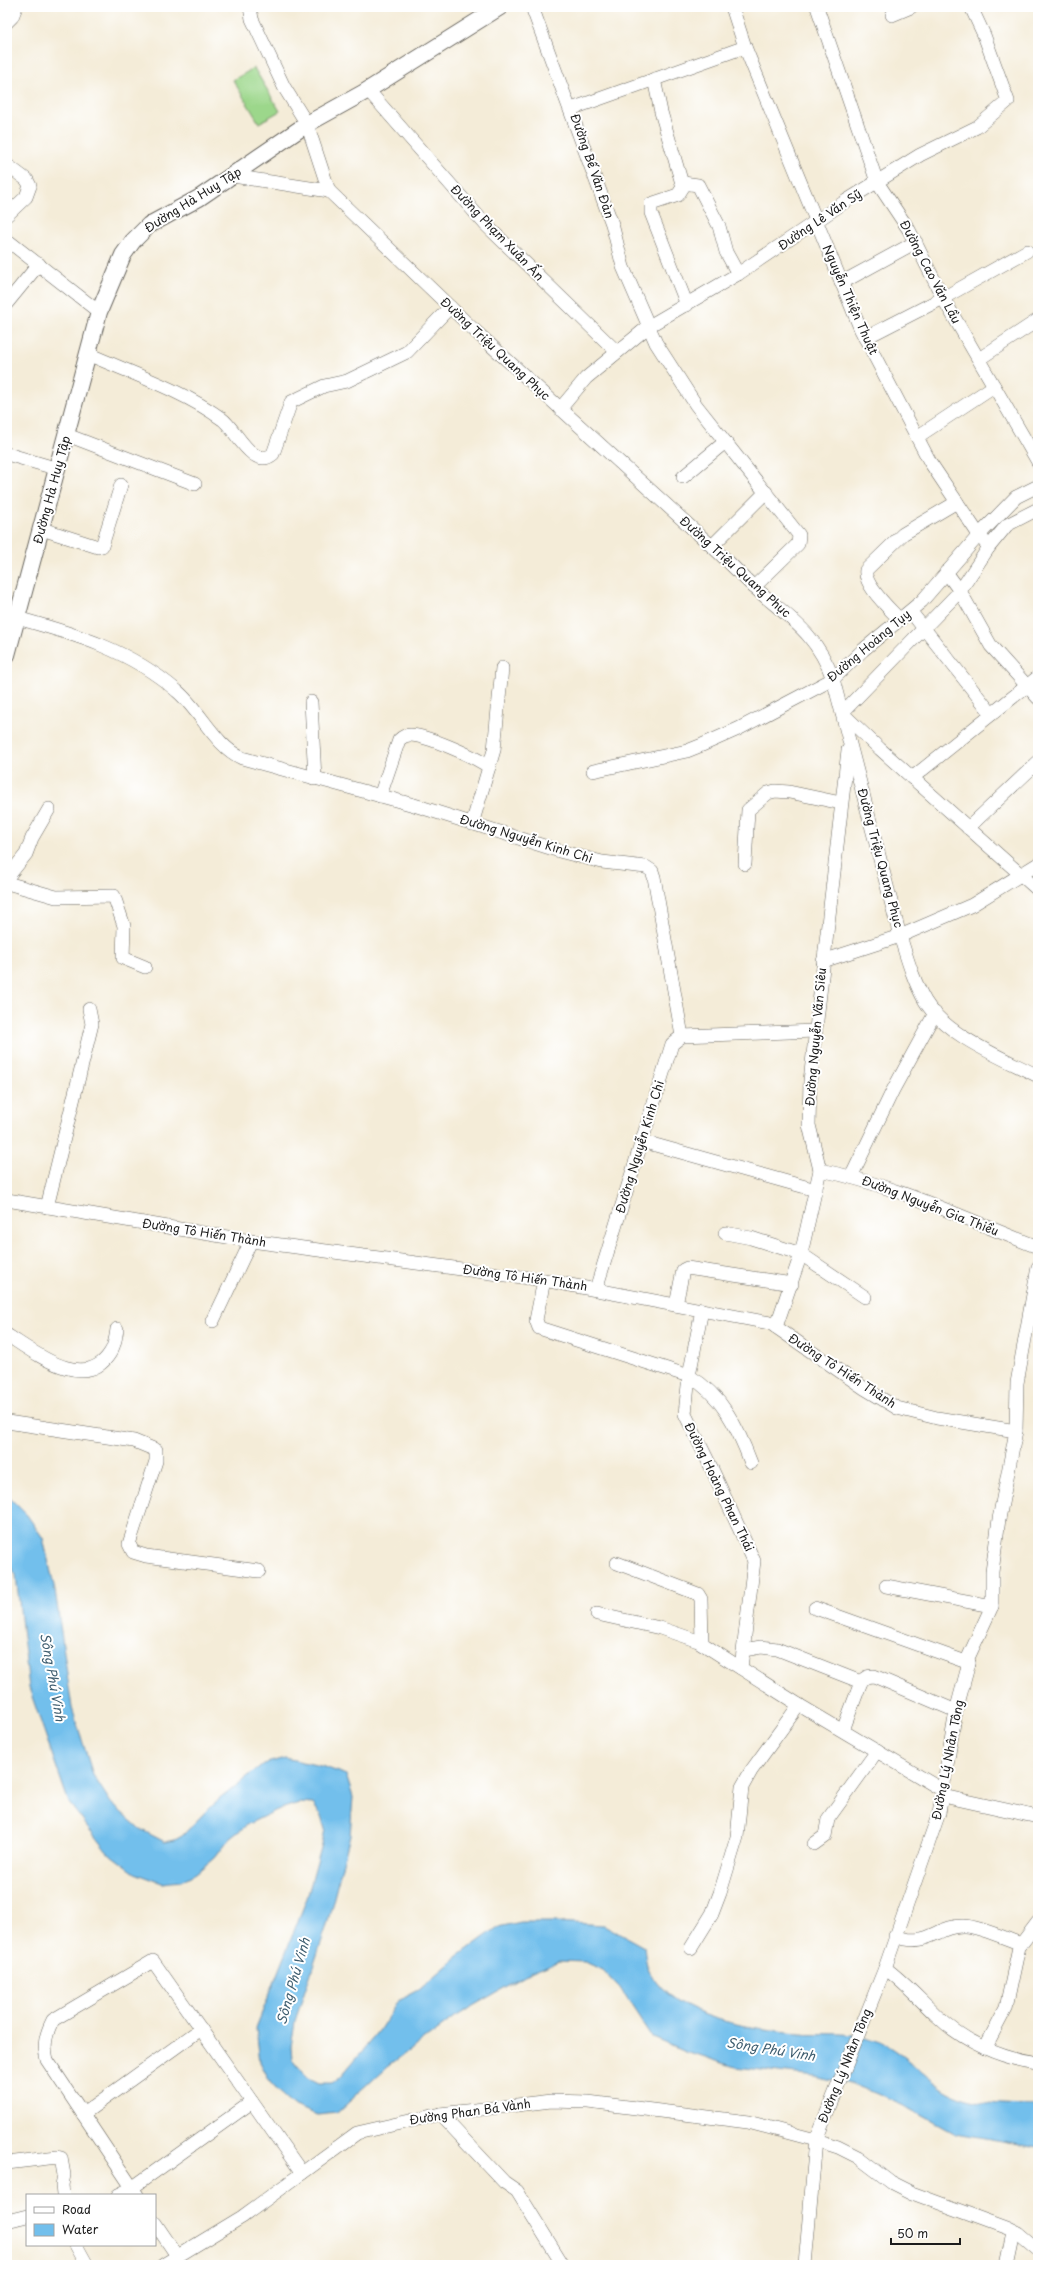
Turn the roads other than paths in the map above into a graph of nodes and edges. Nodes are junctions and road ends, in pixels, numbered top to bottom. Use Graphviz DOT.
graph roads {
  1 [pos="16,7"];
  2 [pos="250,7"];
  3 [pos="500,7"];
  4 [pos="532,7"];
  5 [pos="732,7"];
  6 [pos="817,7"];
  7 [pos="911,7"];
  8 [pos="971,7"];
  9 [pos="892,15"];
  10 [pos="7,22"];
  11 [pos="745,47"];
  12 [pos="654,79"];
  13 [pos="368,90"];
  14 [pos="571,109"];
  15 [pos="307,124"];
  16 [pos="7,165"];
  17 [pos="233,176"];
  18 [pos="877,182"];
  19 [pos="683,183"];
  20 [pos="329,191"];
  21 [pos="7,215"];
  22 [pos="815,223"];
  23 [pos="7,240"];
  24 [pos="916,242"];
  25 [pos="1027,251"];
  26 [pos="39,264"];
  27 [pos="738,274"];
  28 [pos="841,282"];
  29 [pos="944,298"];
  30 [pos="7,303"];
  31 [pos="687,305"];
  32 [pos="450,307"];
  33 [pos="99,312"];
  34 [pos="1038,320"];
  35 [pos="649,326"];
  36 [pos="865,338"];
  37 [pos="617,352"];
  38 [pos="88,354"];
  39 [pos="979,359"];
  40 [pos="994,386"];
  41 [pos="560,409"];
  42 [pos="67,435"];
  43 [pos="918,438"];
  44 [pos="726,442"];
  45 [pos="7,454"];
  46 [pos="1038,462"];
  47 [pos="58,469"];
  48 [pos="683,477"];
  49 [pos="195,484"];
  50 [pos="121,485"];
  51 [pos="1038,486"];
  52 [pos="766,492"];
  53 [pos="957,502"];
  54 [pos="1038,509"];
  55 [pos="42,529"];
  56 [pos="979,535"];
  57 [pos="712,546"];
  58 [pos="989,547"];
  59 [pos="946,572"];
  60 [pos="754,586"];
  61 [pos="960,591"];
  62 [pos="911,612"];
  63 [pos="17,618"];
  64 [pos="900,620"];
  65 [pos="924,627"];
  66 [pos="7,655"];
  67 [pos="502,668"];
  68 [pos="1038,677"];
  69 [pos="833,679"];
  70 [pos="1027,686"];
  71 [pos="1038,698"];
  72 [pos="311,702"];
  73 [pos="842,713"];
  74 [pos="991,713"];
  75 [pos="849,742"];
  76 [pos="1038,762"];
  77 [pos="489,767"];
  78 [pos="593,771"];
  79 [pos="912,778"];
  80 [pos="315,779"];
  81 [pos="380,796"];
  82 [pos="841,803"];
  83 [pos="49,809"];
  84 [pos="472,824"];
  85 [pos="968,828"];
  86 [pos="745,864"];
  87 [pos="1038,864"];
  88 [pos="1021,875"];
  89 [pos="7,878"];
  90 [pos="7,884"];
  91 [pos="1038,890"];
  92 [pos="900,936"];
  93 [pos="822,961"];
  94 [pos="145,967"];
  95 [pos="89,1009"];
  96 [pos="935,1013"];
  97 [pos="815,1031"];
  98 [pos="682,1036"];
  99 [pos="1038,1076"];
  100 [pos="641,1141"];
  101 [pos="820,1170"];
  102 [pos="851,1177"];
  103 [pos="816,1190"];
  104 [pos="7,1200"];
  105 [pos="47,1207"];
  106 [pos="725,1233"];
  107 [pos="251,1241"];
  108 [pos="1038,1247"];
  109 [pos="801,1254"];
  110 [pos="1038,1267"];
  111 [pos="544,1280"];
  112 [pos="792,1284"];
  113 [pos="596,1289"];
  114 [pos="865,1296"];
  115 [pos="676,1305"];
  116 [pos="702,1310"];
  117 [pos="213,1321"];
  118 [pos="776,1327"];
  119 [pos="117,1329"];
  120 [pos="7,1335"];
  121 [pos="689,1376"];
  122 [pos="7,1422"];
  123 [pos="1016,1431"];
  124 [pos="751,1462"];
  125 [pos="617,1563"];
  126 [pos="259,1571"];
  127 [pos="886,1586"];
  128 [pos="992,1606"];
  129 [pos="815,1608"];
  130 [pos="597,1614"];
  131 [pos="702,1643"];
  132 [pos="744,1650"];
  133 [pos="969,1663"];
  134 [pos="741,1668"];
  135 [pos="861,1682"];
  136 [pos="800,1705"];
  137 [pos="956,1711"];
  138 [pos="843,1730"];
  139 [pos="877,1751"];
  140 [pos="944,1793"];
  141 [pos="1038,1817"];
  142 [pos="814,1844"];
  143 [pos="1038,1922"];
  144 [pos="895,1936"];
  145 [pos="1021,1944"];
  146 [pos="691,1948"];
  147 [pos="885,1968"];
  148 [pos="201,2029"];
  149 [pos="985,2048"];
  150 [pos="1038,2064"];
  151 [pos="252,2102"];
  152 [pos="83,2114"];
  153 [pos="440,2114"];
  154 [pos="816,2140"];
  155 [pos="7,2164"];
  156 [pos="302,2173"];
  157 [pos="134,2192"];
  158 [pos="63,2194"];
  159 [pos="123,2194"];
  160 [pos="26,2216"];
  161 [pos="7,2221"];
  162 [pos="156,2224"];
  163 [pos="1014,2232"];
  164 [pos="77,2246"];
  165 [pos="1038,2250"];
  166 [pos="178,2257"];
  167 [pos="87,2265"];
  168 [pos="163,2265"];
  169 [pos="563,2265"];
  170 [pos="805,2265"];
  171 [pos="1007,2265"];
  1 -- 10 [label="street"];
  2 -- 15 [label="street, Đường Triệu Quang Phục"];
  3 -- 13 [label="main road, Đường Hà Huy Tập"];
  4 -- 14 [label="street, Đường Bế Văn Đàn"];
  5 -- 11 [label="street, Nguyễn Thiện Thuật"];
  6 -- 18 [label="street, Đường Cao Văn Lầu"];
  7 -- 9 [label="street"];
  8 -- 18 [label="street, Đường Lê Văn Sỹ"];
  11 -- 12 [label="street"];
  11 -- 22 [label="street, Nguyễn Thiện Thuật"];
  12 -- 14 [label="street"];
  12 -- 19 [label="street"];
  13 -- 15 [label="main road, Đường Hà Huy Tập"];
  13 -- 37 [label="street, Đường Phạm Xuân Ấn"];
  14 -- 35 [label="street, Đường Bế Văn Đàn"];
  15 -- 17 [label="main road, Đường Hà Huy Tập"];
  15 -- 20 [label="street, Đường Triệu Quang Phục"];
  16 -- 21 [label="street"];
  17 -- 20 [label="street"];
  17 -- 33 [label="main road, Đường Hà Huy Tập"];
  18 -- 22 [label="street, Đường Lê Văn Sỹ"];
  18 -- 24 [label="street, Đường Cao Văn Lầu"];
  19 -- 27 [label="street"];
  19 -- 31 [label="street"];
  20 -- 32 [label="street, Đường Triệu Quang Phục"];
  22 -- 27 [label="street, Đường Lê Văn Sỹ"];
  22 -- 28 [label="street, Nguyễn Thiện Thuật"];
  23 -- 26 [label="street"];
  24 -- 28 [label="street"];
  24 -- 29 [label="street, Đường Cao Văn Lầu"];
  25 -- 29 [label="street"];
  26 -- 30 [label="street"];
  26 -- 33 [label="street"];
  27 -- 31 [label="street, Đường Lê Văn Sỹ"];
  28 -- 36 [label="street, Nguyễn Thiện Thuật"];
  29 -- 36 [label="street"];
  29 -- 39 [label="street, Đường Cao Văn Lầu"];
  31 -- 35 [label="street, Đường Lê Văn Sỹ"];
  32 -- 38 [label="street"];
  32 -- 41 [label="street, Đường Triệu Quang Phục"];
  33 -- 38 [label="main road, Đường Hà Huy Tập"];
  34 -- 39 [label="street"];
  35 -- 37 [label="street, Đường Lê Văn Sỹ"];
  35 -- 44 [label="street, Đường Bế Văn Đàn"];
  36 -- 43 [label="street, Nguyễn Thiện Thuật"];
  37 -- 41 [label="street, Đường Lê Văn Sỹ"];
  38 -- 42 [label="main road, Đường Hà Huy Tập"];
  39 -- 40 [label="street, Đường Cao Văn Lầu"];
  40 -- 43 [label="street"];
  40 -- 46 [label="street, Đường Cao Văn Lầu"];
  41 -- 57 [label="street, Đường Triệu Quang Phục"];
  42 -- 47 [label="main road, Đường Hà Huy Tập"];
  42 -- 49 [label="street"];
  43 -- 53 [label="street, Nguyễn Thiện Thuật"];
  44 -- 48 [label="street"];
  44 -- 52 [label="street, Đường Bế Văn Đàn"];
  45 -- 47 [label="street"];
  47 -- 55 [label="main road, Đường Hà Huy Tập"];
  50 -- 55 [label="street"];
  51 -- 56 [label="street, Đường Hoàng Tụy"];
  52 -- 57 [label="street"];
  52 -- 60 [label="street, Đường Bế Văn Đàn"];
  53 -- 56 [label="street, Nguyễn Thiện Thuật"];
  53 -- 64 [label="street"];
  54 -- 58 [label="street"];
  55 -- 63 [label="main road, Đường Hà Huy Tập"];
  56 -- 58 [label="street, Nguyễn Thiện Thuật"];
  56 -- 59 [label="street, Đường Hoàng Tụy"];
  57 -- 60 [label="street, Đường Triệu Quang Phục"];
  58 -- 61 [label="street"];
  59 -- 61 [label="street"];
  59 -- 62 [label="street, Đường Hoàng Tụy"];
  60 -- 69 [label="street, Đường Triệu Quang Phục"];
  61 -- 65 [label="street"];
  61 -- 70 [label="street"];
  62 -- 64 [label="street, Đường Hoàng Tụy"];
  62 -- 65 [label="street"];
  63 -- 66 [label="main road, Đường Hà Huy Tập"];
  63 -- 80 [label="street, Đường Nguyễn Kinh Chi"];
  64 -- 69 [label="street, Đường Hoàng Tụy"];
  65 -- 73 [label="street"];
  65 -- 74 [label="street"];
  67 -- 77 [label="street"];
  68 -- 70 [label="street"];
  69 -- 73 [label="street, Đường Triệu Quang Phục"];
  69 -- 78 [label="street, Đường Hoàng Tụy"];
  70 -- 71 [label="street"];
  70 -- 74 [label="street"];
  72 -- 80 [label="street"];
  73 -- 75 [label="street, Đường Triệu Quang Phục"];
  73 -- 79 [label="street"];
  74 -- 79 [label="street"];
  75 -- 82 [label="street, Đường Nguyễn Văn Siêu"];
  75 -- 92 [label="street, Đường Triệu Quang Phục"];
  76 -- 85 [label="street"];
  77 -- 81 [label="street"];
  77 -- 84 [label="street"];
  79 -- 85 [label="street"];
  80 -- 81 [label="street, Đường Nguyễn Kinh Chi"];
  81 -- 84 [label="street, Đường Nguyễn Kinh Chi"];
  82 -- 86 [label="street"];
  82 -- 93 [label="street, Đường Nguyễn Văn Siêu"];
  83 -- 89 [label="street"];
  84 -- 98 [label="street, Đường Nguyễn Kinh Chi"];
  85 -- 88 [label="street"];
  87 -- 88 [label="street"];
  88 -- 91 [label="street"];
  88 -- 92 [label="street"];
  90 -- 94 [label="street"];
  92 -- 93 [label="street"];
  92 -- 96 [label="street, Đường Triệu Quang Phục"];
  93 -- 97 [label="street, Đường Nguyễn Văn Siêu"];
  95 -- 105 [label="street"];
  96 -- 99 [label="street, Đường Triệu Quang Phục"];
  96 -- 102 [label="street"];
  97 -- 98 [label="street"];
  97 -- 101 [label="street, Đường Nguyễn Văn Siêu"];
  98 -- 100 [label="street, Đường Nguyễn Kinh Chi"];
  100 -- 103 [label="street"];
  100 -- 113 [label="street, Đường Nguyễn Kinh Chi"];
  101 -- 102 [label="street, Đường Nguyễn Gia Thiều"];
  101 -- 103 [label="street, Đường Nguyễn Văn Siêu"];
  102 -- 108 [label="street, Đường Nguyễn Gia Thiều"];
  103 -- 109 [label="street, Đường Nguyễn Văn Siêu"];
  104 -- 105 [label="street, Đường Tô Hiến Thành"];
  105 -- 107 [label="street, Đường Tô Hiến Thành"];
  106 -- 109 [label="street"];
  107 -- 111 [label="street, Đường Tô Hiến Thành"];
  107 -- 117 [label="street"];
  109 -- 112 [label="street, Đường Nguyễn Văn Siêu"];
  109 -- 114 [label="street"];
  110 -- 123 [label="street, Đường Lý Nhân Tông"];
  111 -- 113 [label="street, Đường Tô Hiến Thành"];
  111 -- 121 [label="street"];
  112 -- 115 [label="street"];
  112 -- 118 [label="street, Đường Nguyễn Văn Siêu"];
  113 -- 115 [label="street, Đường Tô Hiến Thành"];
  115 -- 116 [label="street, Đường Tô Hiến Thành"];
  116 -- 118 [label="street, Đường Tô Hiến Thành"];
  116 -- 121 [label="street, Đường Hoàng Phan Thái"];
  118 -- 123 [label="street, Đường Tô Hiến Thành"];
  119 -- 120 [label="street"];
  121 -- 124 [label="street"];
  121 -- 132 [label="street, Đường Hoàng Phan Thái"];
  122 -- 126 [label="street"];
  123 -- 128 [label="street, Đường Lý Nhân Tông"];
  125 -- 131 [label="street"];
  127 -- 128 [label="street"];
  128 -- 133 [label="street, Đường Lý Nhân Tông"];
  129 -- 133 [label="street"];
  130 -- 131 [label="street"];
  131 -- 134 [label="street"];
  132 -- 134 [label="street, Đường Hoàng Phan Thái"];
  132 -- 135 [label="street"];
  133 -- 137 [label="street, Đường Lý Nhân Tông"];
  134 -- 136 [label="street"];
  135 -- 137 [label="street"];
  135 -- 138 [label="street"];
  136 -- 138 [label="street"];
  136 -- 146 [label="street"];
  137 -- 140 [label="street, Đường Lý Nhân Tông"];
  138 -- 139 [label="street"];
  139 -- 140 [label="street"];
  139 -- 142 [label="street"];
  140 -- 141 [label="street"];
  140 -- 144 [label="street, Đường Lý Nhân Tông"];
  143 -- 145 [label="street"];
  144 -- 145 [label="street"];
  144 -- 147 [label="street, Đường Lý Nhân Tông"];
  145 -- 149 [label="street"];
  147 -- 149 [label="street"];
  147 -- 154 [label="street, Đường Lý Nhân Tông"];
  148 -- 151 [label="street"];
  148 -- 152 [label="street"];
  148 -- 152 [label="street"];
  149 -- 150 [label="street"];
  151 -- 156 [label="street"];
  151 -- 157 [label="street"];
  152 -- 157 [label="street"];
  153 -- 154 [label="street, Đường Phan Bá Vành"];
  153 -- 156 [label="street, Đường Phan Bá Vành"];
  153 -- 169 [label="street"];
  154 -- 163 [label="street, Đường Phan Bá Vành"];
  154 -- 170 [label="street, Đường Lý Nhân Tông"];
  155 -- 158 [label="street"];
  156 -- 166 [label="street, Đường Phan Bá Vành"];
  157 -- 159 [label="street"];
  160 -- 161 [label="street"];
  162 -- 166 [label="street"];
  163 -- 165 [label="street, Đường Phan Bá Vành"];
  163 -- 171 [label="street"];
  164 -- 167 [label="street"];
  166 -- 168 [label="street, Đường Phan Bá Vành"];
}
